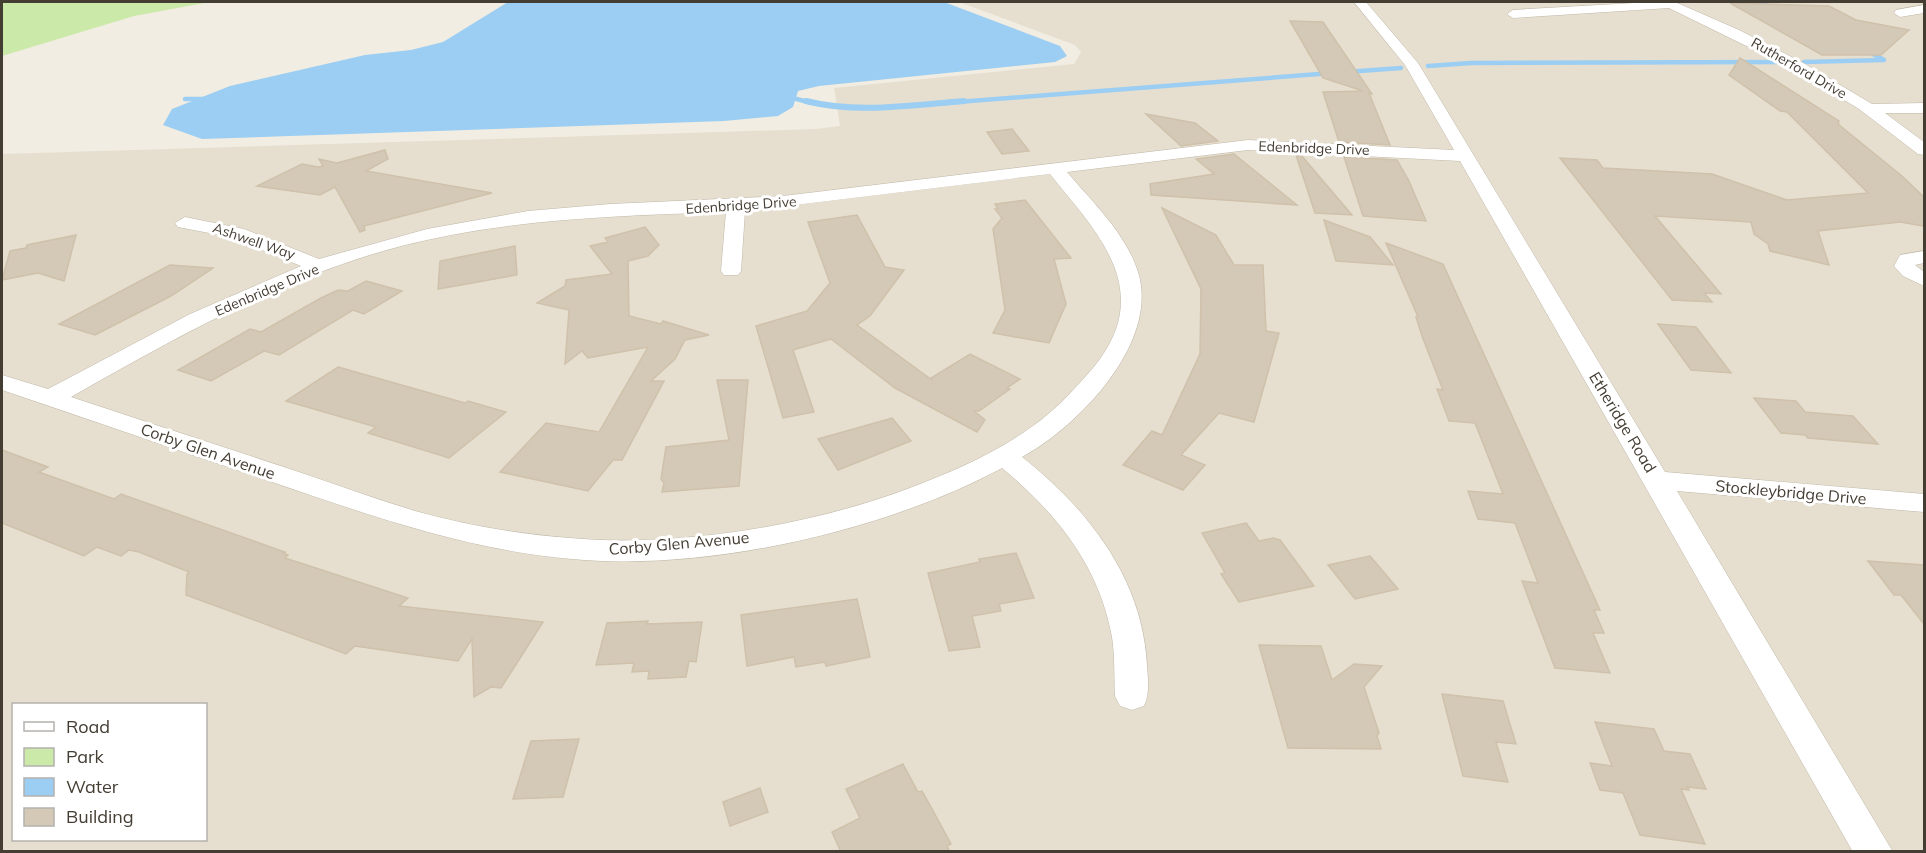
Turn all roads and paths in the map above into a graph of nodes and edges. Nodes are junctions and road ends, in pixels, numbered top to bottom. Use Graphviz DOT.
graph roads {
  1 [pos="1360,2"];
  2 [pos="1669,3"];
  3 [pos="1924,9"];
  4 [pos="1900,13"];
  5 [pos="1513,14"];
  6 [pos="1924,108"];
  7 [pos="1869,109"];
  8 [pos="1924,150"];
  9 [pos="1466,156"];
  10 [pos="1056,170"];
  11 [pos="736,207"];
  12 [pos="185,223"];
  13 [pos="1924,257"];
  14 [pos="320,267"];
  15 [pos="731,271"];
  16 [pos="1924,280"];
  17 [pos="2,382"];
  18 [pos="51,398"];
  19 [pos="1005,456"];
  20 [pos="1658,480"];
  21 [pos="1924,503"];
  22 [pos="1132,696"];
  23 [pos="1874,852"];
  1 -- 9 [label="street, Etheridge Road"];
  2 -- 5 [label="street"];
  2 -- 7 [label="street, Rutherford Drive"];
  3 -- 4 [label="street"];
  6 -- 7 [label="street"];
  7 -- 8 [label="street, Rutherford Drive"];
  9 -- 10 [label="street, Edenbridge Drive"];
  9 -- 20 [label="street, Etheridge Road"];
  10 -- 11 [label="street, Edenbridge Drive"];
  10 -- 19 [label="street, Corby Glen Avenue"];
  11 -- 14 [label="street, Edenbridge Drive"];
  11 -- 15 [label="street"];
  12 -- 14 [label="street, Ashwell Way"];
  13 -- 16 [label="street"];
  14 -- 18 [label="street, Edenbridge Drive"];
  17 -- 18 [label="street, Corby Glen Avenue"];
  18 -- 19 [label="street, Corby Glen Avenue"];
  19 -- 22 [label="street"];
  20 -- 21 [label="street, Stockleybridge Drive"];
  20 -- 23 [label="street, Etheridge Road"];
}
